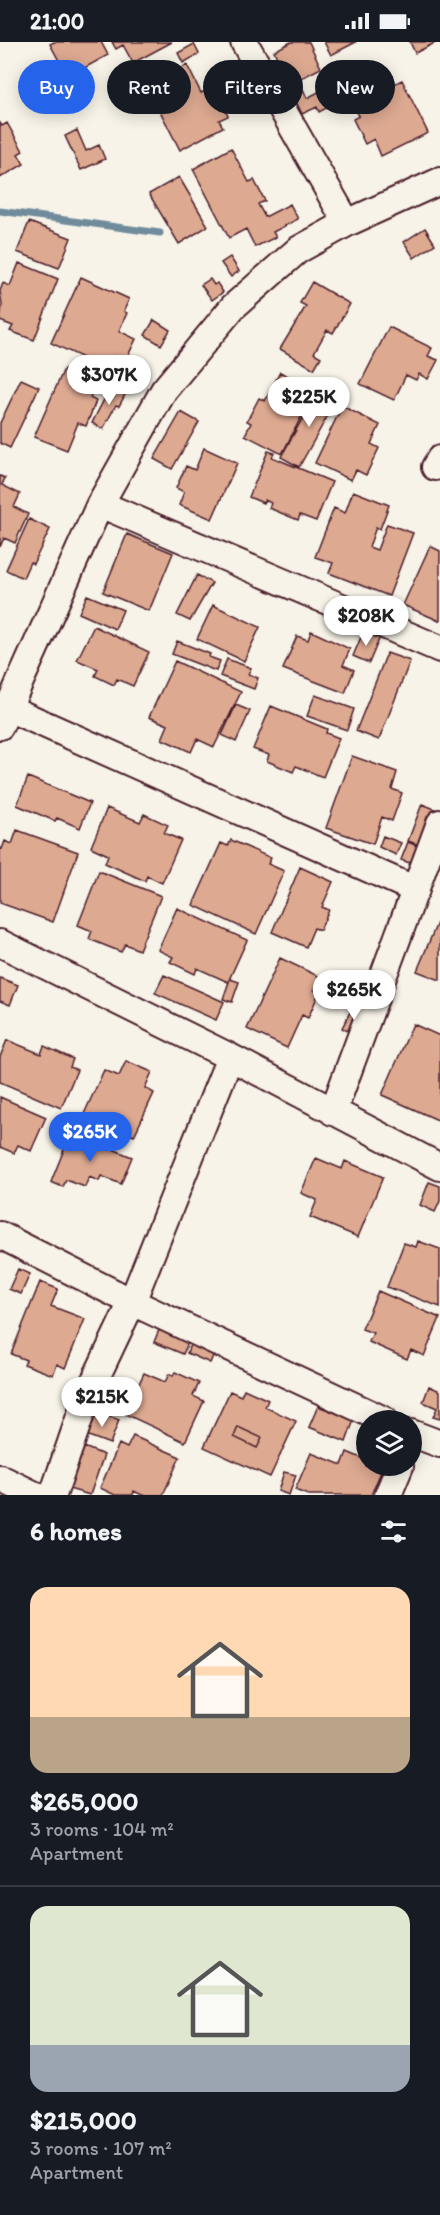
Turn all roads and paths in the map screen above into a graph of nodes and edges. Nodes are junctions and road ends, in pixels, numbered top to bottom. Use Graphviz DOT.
graph roads {
  1 [pos="244,42"];
  2 [pos="440,181"];
  3 [pos="347,223"];
  4 [pos="100,504"];
  5 [pos="440,649"];
  6 [pos="4,717"];
  7 [pos="440,823"];
  8 [pos="416,890"];
  9 [pos="0,943"];
  10 [pos="230,1057"];
  11 [pos="333,1112"];
  12 [pos="440,1167"];
  13 [pos="0,1235"];
  14 [pos="132,1302"];
  15 [pos="363,1410"];
  16 [pos="422,1438"];
  17 [pos="440,1444"];
  18 [pos="396,1476"];
  19 [pos="0,1478"];
  20 [pos="35,1495"];
  21 [pos="53,1495"];
  22 [pos="388,1495"];
  1 -- 3 [label="street"];
  2 -- 3 [label="street"];
  3 -- 4 [label="street"];
  4 -- 5 [label="street"];
  4 -- 6 [label="street"];
  6 -- 8 [label="street"];
  7 -- 8 [label="street"];
  8 -- 11 [label="street"];
  9 -- 10 [label="street"];
  10 -- 11 [label="street"];
  10 -- 14 [label="street"];
  11 -- 12 [label="street"];
  13 -- 14 [label="street"];
  14 -- 15 [label="street"];
  14 -- 21 [label="street"];
  16 -- 17 [label="street"];
  18 -- 22 [label="street"];
  19 -- 20 [label="street"];
}
